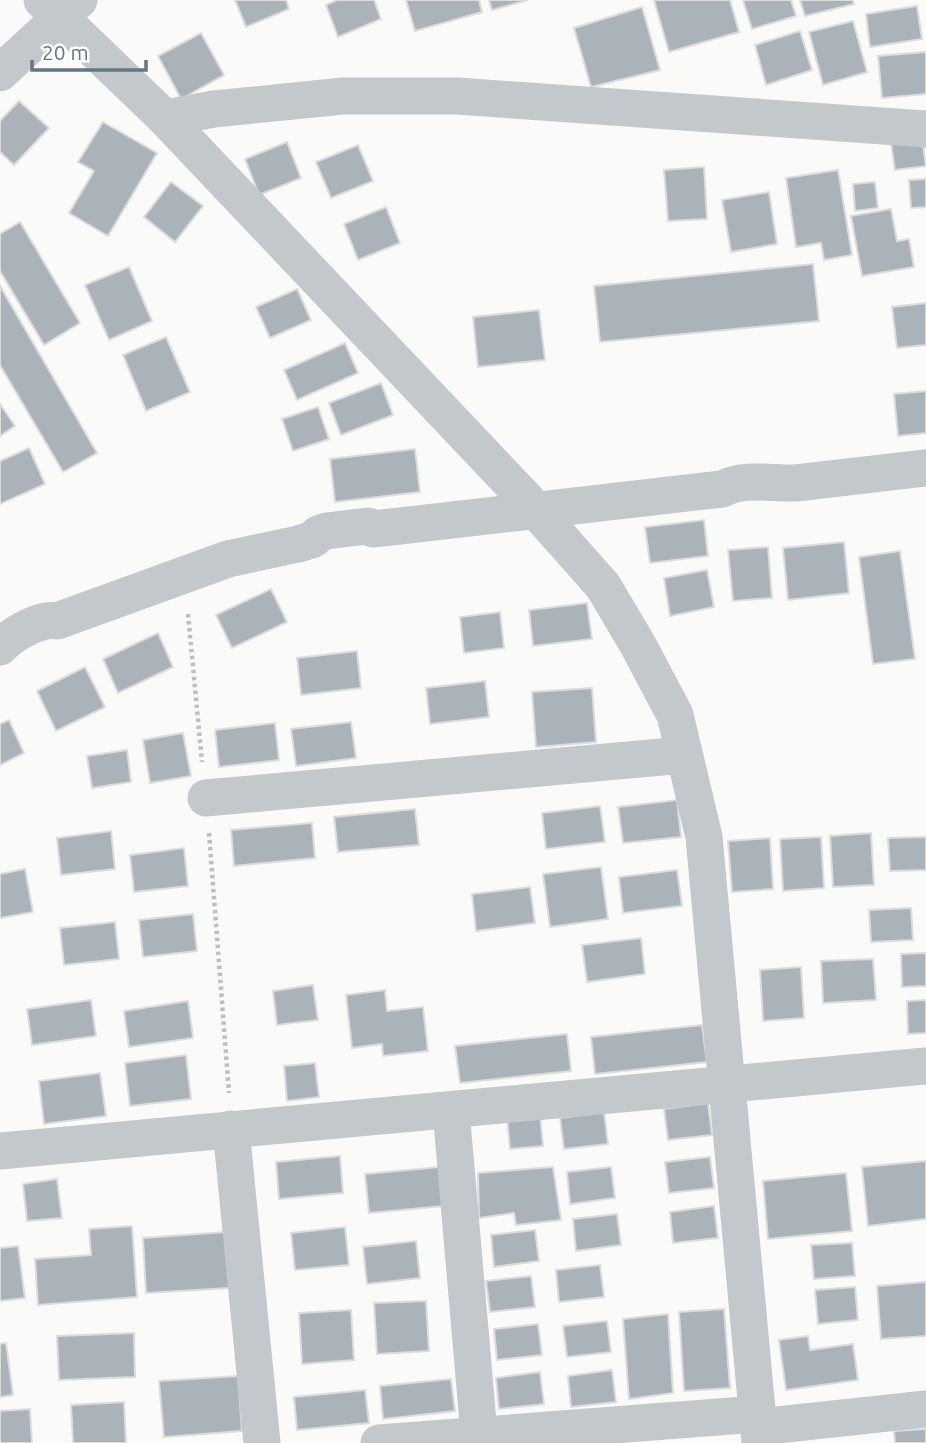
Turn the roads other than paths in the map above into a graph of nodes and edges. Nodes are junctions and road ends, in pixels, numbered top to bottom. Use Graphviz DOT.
graph roads {
  1 [pos="61,6"];
  2 [pos="0,73"];
  3 [pos="165,118"];
  4 [pos="926,129"];
  5 [pos="926,468"];
  6 [pos="537,512"];
  7 [pos="0,647"];
  8 [pos="684,755"];
  9 [pos="206,798"];
  10 [pos="926,1066"];
  11 [pos="728,1084"];
  12 [pos="451,1110"];
  13 [pos="231,1129"];
  14 [pos="0,1151"];
  15 [pos="926,1409"];
  16 [pos="759,1428"];
  17 [pos="479,1434"];
  18 [pos="262,1443"];
  19 [pos="379,1443"];
  1 -- 2 [label="street"];
  1 -- 3 [label="street"];
  3 -- 4 [label="street"];
  3 -- 6 [label="street"];
  5 -- 6 [label="street"];
  6 -- 7 [label="street"];
  6 -- 8 [label="street"];
  8 -- 9 [label="street"];
  8 -- 11 [label="street"];
  10 -- 11 [label="street"];
  11 -- 12 [label="street"];
  11 -- 16 [label="street"];
  12 -- 13 [label="street"];
  12 -- 17 [label="street"];
  13 -- 14 [label="street"];
  13 -- 18 [label="street"];
  15 -- 16 [label="street"];
  16 -- 17 [label="street"];
  17 -- 19 [label="street"];
}
